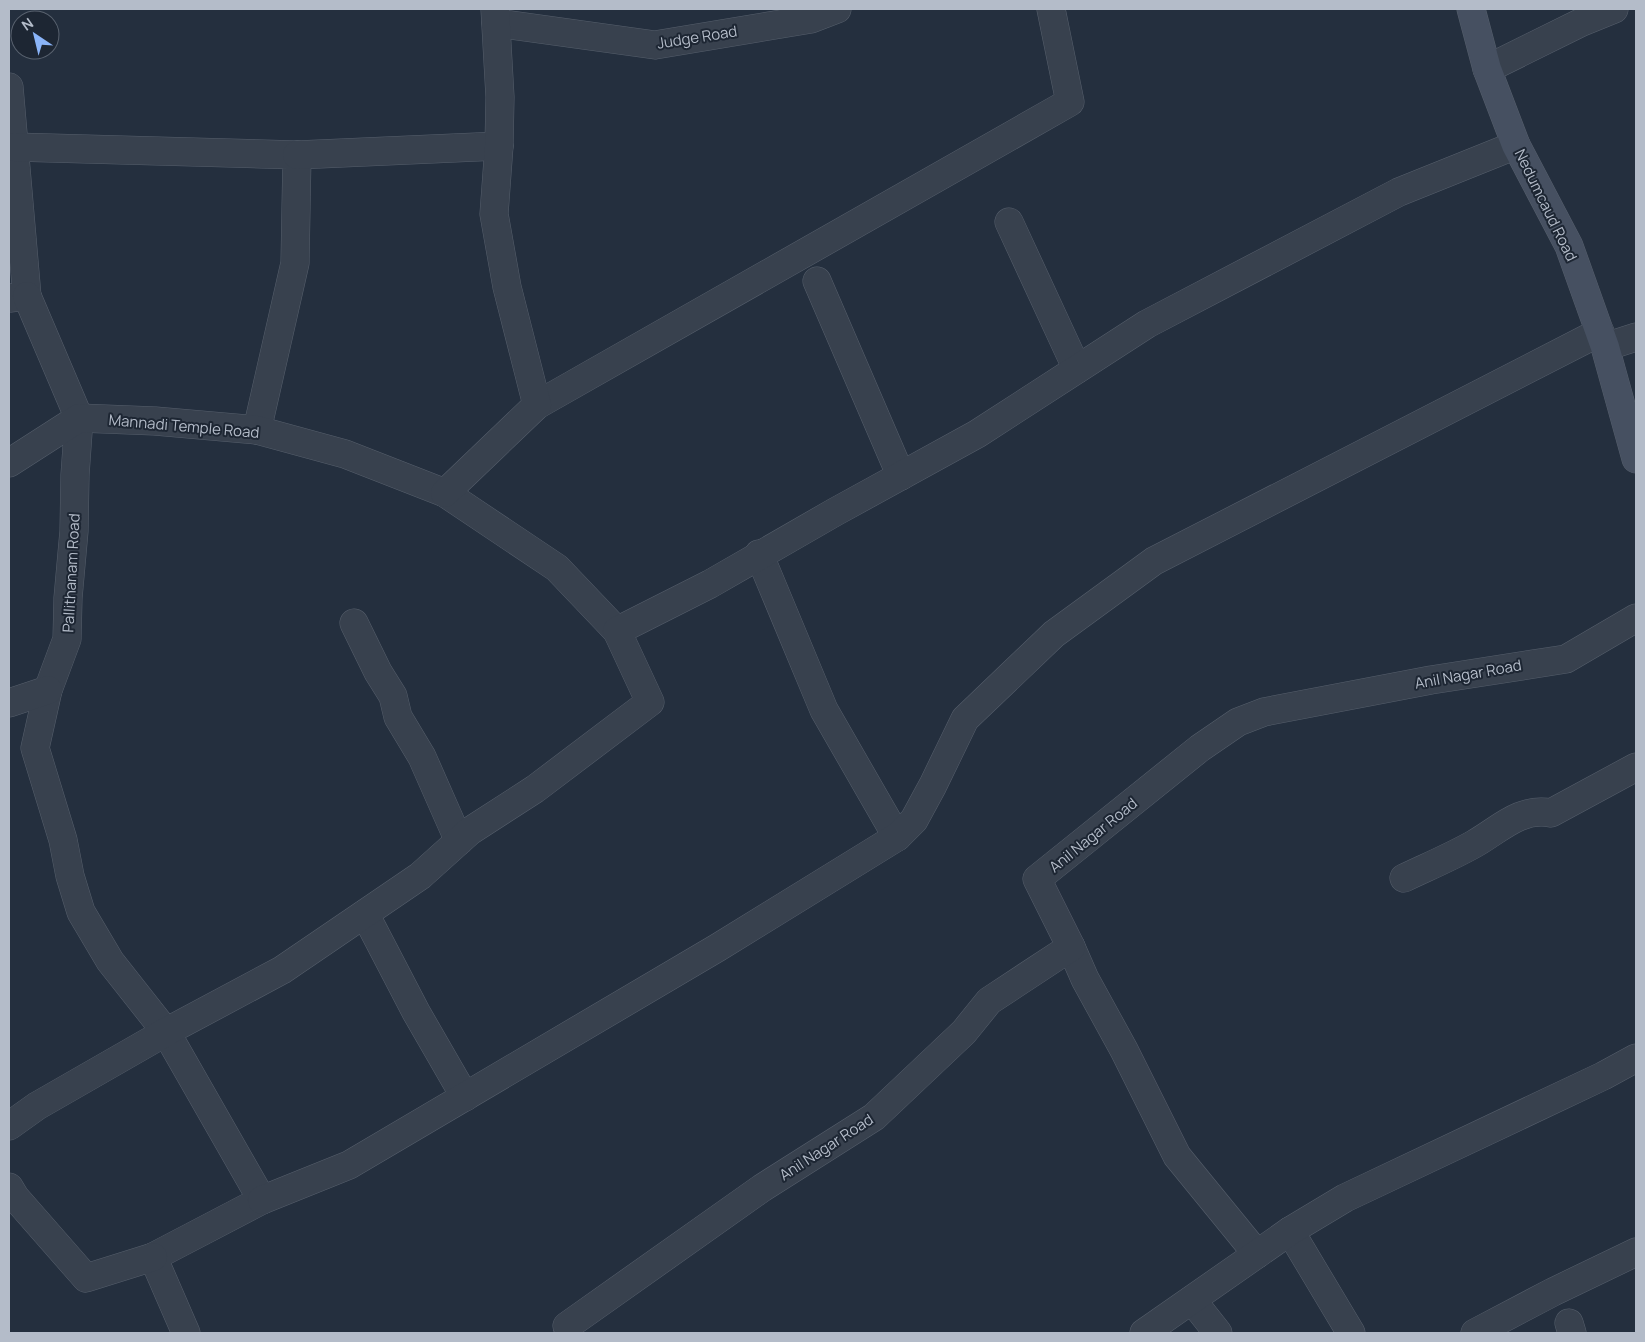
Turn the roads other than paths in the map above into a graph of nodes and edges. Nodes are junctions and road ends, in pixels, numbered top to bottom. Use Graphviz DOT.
graph roads {
  1 [pos="837,9"];
  2 [pos="1050,9"];
  3 [pos="1472,9"];
  4 [pos="1614,9"];
  5 [pos="496,16"];
  6 [pos="1487,69"];
  7 [pos="9,88"];
  8 [pos="1516,145"];
  9 [pos="499,146"];
  10 [pos="14,147"];
  11 [pos="297,155"];
  12 [pos="1009,222"];
  13 [pos="817,281"];
  14 [pos="18,297"];
  15 [pos="1636,337"];
  16 [pos="1602,340"];
  17 [pos="1077,369"];
  18 [pos="537,405"];
  19 [pos="80,418"];
  20 [pos="256,430"];
  21 [pos="1636,459"];
  22 [pos="9,462"];
  23 [pos="901,476"];
  24 [pos="445,493"];
  25 [pos="760,554"];
  26 [pos="1636,618"];
  27 [pos="354,623"];
  28 [pos="617,632"];
  29 [pos="48,690"];
  30 [pos="9,703"];
  31 [pos="1636,767"];
  32 [pos="897,837"];
  33 [pos="459,841"];
  34 [pos="1404,878"];
  35 [pos="365,914"];
  36 [pos="1071,947"];
  37 [pos="166,1032"];
  38 [pos="1636,1058"];
  39 [pos="465,1097"];
  40 [pos="9,1126"];
  41 [pos="9,1187"];
  42 [pos="262,1200"];
  43 [pos="1290,1231"];
  44 [pos="1636,1252"];
  45 [pos="1257,1254"];
  46 [pos="153,1257"];
  47 [pos="1192,1300"];
  48 [pos="562,1331"];
  49 [pos="186,1333"];
  50 [pos="1144,1333"];
  51 [pos="1218,1333"];
  52 [pos="1351,1333"];
  53 [pos="1475,1333"];
  1 -- 5 [label="street, Judge Road"];
  2 -- 18 [label="street"];
  3 -- 6 [label="main road, Nedumcaud Road"];
  4 -- 6 [label="street"];
  5 -- 9 [label="street"];
  6 -- 8 [label="main road, Nedumcaud Road"];
  7 -- 10 [label="street, Pallithanam Road"];
  8 -- 16 [label="main road, Nedumcaud Road"];
  8 -- 17 [label="street"];
  9 -- 11 [label="street"];
  9 -- 18 [label="street"];
  10 -- 11 [label="street"];
  10 -- 14 [label="street, Pallithanam Road"];
  11 -- 20 [label="street"];
  12 -- 17 [label="street"];
  13 -- 23 [label="street"];
  14 -- 19 [label="street, Pallithanam Road"];
  15 -- 16 [label="street"];
  16 -- 21 [label="main road, Nedumcaud Road"];
  16 -- 32 [label="street"];
  17 -- 23 [label="street"];
  18 -- 24 [label="street"];
  19 -- 20 [label="street, Mannadi Temple Road"];
  19 -- 22 [label="street"];
  19 -- 29 [label="street, Pallithanam Road"];
  20 -- 24 [label="street, Mannadi Temple Road"];
  23 -- 25 [label="street"];
  24 -- 28 [label="street, Mannadi Temple Road"];
  25 -- 28 [label="street"];
  25 -- 32 [label="street"];
  26 -- 36 [label="street, Anil Nagar Road"];
  27 -- 33 [label="street"];
  28 -- 33 [label="street, Mannadi Temple Road"];
  29 -- 30 [label="street"];
  29 -- 37 [label="street, Pallithanam Road"];
  31 -- 34 [label="street"];
  32 -- 39 [label="street"];
  33 -- 35 [label="street"];
  35 -- 37 [label="street"];
  35 -- 39 [label="street"];
  36 -- 45 [label="street"];
  36 -- 48 [label="street, Anil Nagar Road"];
  37 -- 40 [label="street"];
  37 -- 42 [label="street, Pallithanam Road"];
  38 -- 43 [label="street"];
  39 -- 42 [label="street"];
  41 -- 46 [label="street"];
  42 -- 46 [label="street"];
  43 -- 45 [label="street"];
  43 -- 52 [label="street"];
  44 -- 53 [label="street"];
  45 -- 47 [label="street"];
  46 -- 49 [label="street"];
  47 -- 50 [label="street"];
  47 -- 51 [label="street"];
}
